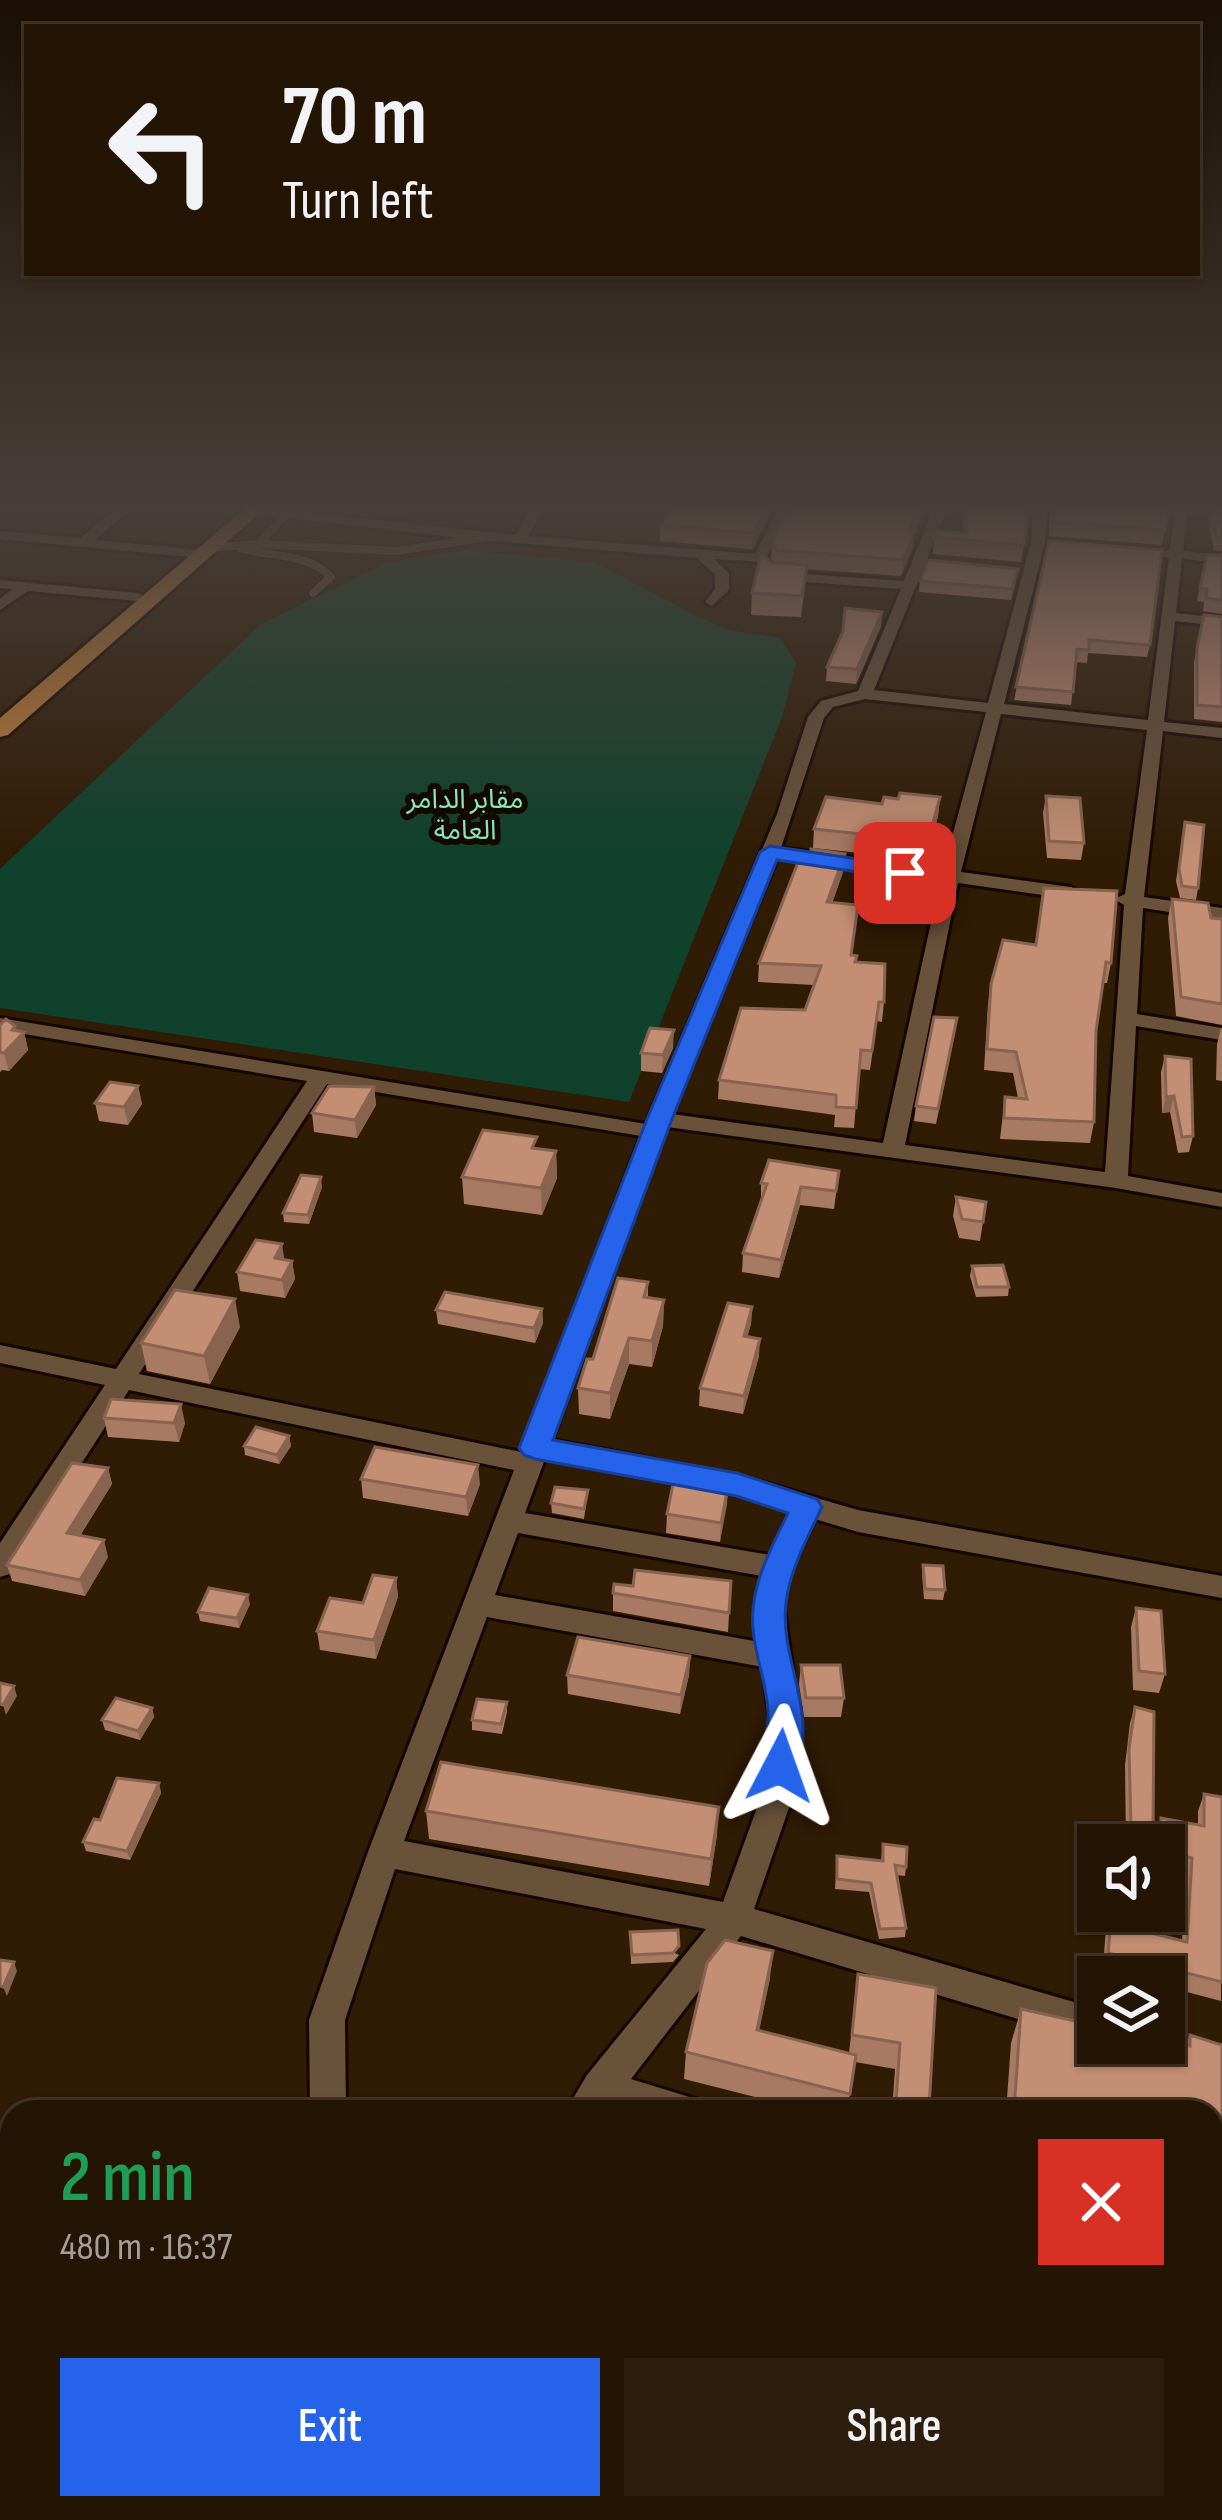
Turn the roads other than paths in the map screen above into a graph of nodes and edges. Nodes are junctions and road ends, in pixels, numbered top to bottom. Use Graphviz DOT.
graph roads {
  1 [pos="111,622"];
  2 [pos="117,622"];
  3 [pos="893,622"];
  4 [pos="1016,622"];
  5 [pos="1165,622"];
  6 [pos="866,694"];
  7 [pos="992,710"];
  8 [pos="5,716"];
  9 [pos="1152,724"];
  10 [pos="1222,733"];
  11 [pos="770,852"];
  12 [pos="950,879"];
  13 [pos="1088,895"];
  14 [pos="1112,898"];
  15 [pos="1134,900"];
  16 [pos="1222,914"];
  17 [pos="1124,1018"];
  18 [pos="0,1024"];
  19 [pos="1222,1034"];
  20 [pos="322,1076"];
  21 [pos="657,1126"];
  22 [pos="892,1153"];
  23 [pos="1116,1181"];
  24 [pos="1222,1200"];
  25 [pos="0,1354"];
  26 [pos="119,1379"];
  27 [pos="531,1455"];
  28 [pos="806,1507"];
  29 [pos="506,1520"];
  30 [pos="0,1566"];
  31 [pos="778,1568"];
  32 [pos="1222,1587"];
  33 [pos="476,1603"];
  34 [pos="775,1657"];
  35 [pos="384,1852"];
  36 [pos="734,1919"];
  37 [pos="1077,2020"];
  38 [pos="328,2100"];
  39 [pos="592,2100"];
  1 -- 8 [label="main road"];
  2 -- 8 [label="main road"];
  3 -- 6 [label="street"];
  4 -- 7 [label="street"];
  5 -- 9 [label="street"];
  6 -- 7 [label="street"];
  6 -- 11 [label="street"];
  7 -- 9 [label="street"];
  7 -- 12 [label="street"];
  9 -- 10 [label="street"];
  9 -- 15 [label="street"];
  11 -- 12 [label="street"];
  11 -- 21 [label="street"];
  12 -- 13 [label="street"];
  12 -- 22 [label="street"];
  14 -- 15 [label="street"];
  15 -- 16 [label="street"];
  15 -- 17 [label="street"];
  17 -- 19 [label="street"];
  17 -- 23 [label="street"];
  18 -- 20 [label="street"];
  20 -- 21 [label="street"];
  20 -- 26 [label="street"];
  21 -- 22 [label="street"];
  21 -- 27 [label="street"];
  22 -- 23 [label="street"];
  23 -- 24 [label="street"];
  25 -- 26 [label="street"];
  26 -- 27 [label="street"];
  26 -- 30 [label="street"];
  27 -- 28 [label="street"];
  27 -- 29 [label="street"];
  28 -- 31 [label="street"];
  28 -- 32 [label="street"];
  29 -- 31 [label="street"];
  29 -- 33 [label="street"];
  31 -- 34 [label="street"];
  33 -- 34 [label="street"];
  33 -- 35 [label="street"];
  34 -- 36 [label="street"];
  35 -- 36 [label="street"];
  35 -- 38 [label="street"];
  36 -- 37 [label="street"];
  36 -- 39 [label="street"];
}
